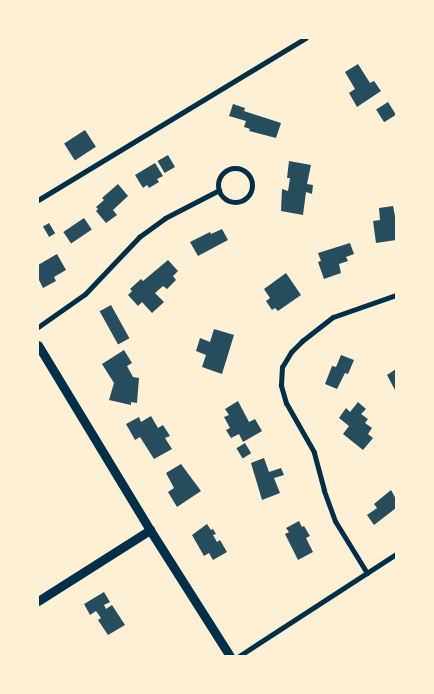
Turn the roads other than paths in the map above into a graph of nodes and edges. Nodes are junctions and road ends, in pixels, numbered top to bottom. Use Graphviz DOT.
graph roads {
  1 [pos="306,38"];
  2 [pos="219,190"];
  3 [pos="38,200"];
  4 [pos="396,295"];
  5 [pos="38,327"];
  6 [pos="38,345"];
  7 [pos="150,530"];
  8 [pos="396,554"];
  9 [pos="366,573"];
  10 [pos="38,601"];
  11 [pos="230,656"];
  12 [pos="239,656"];
  1 -- 3 [label="street"];
  2 -- 2 [label="street"];
  2 -- 5 [label="street"];
  4 -- 9 [label="street"];
  6 -- 7 [label="street"];
  7 -- 10 [label="street"];
  7 -- 11 [label="street"];
  8 -- 9 [label="street"];
  9 -- 12 [label="street"];
}
